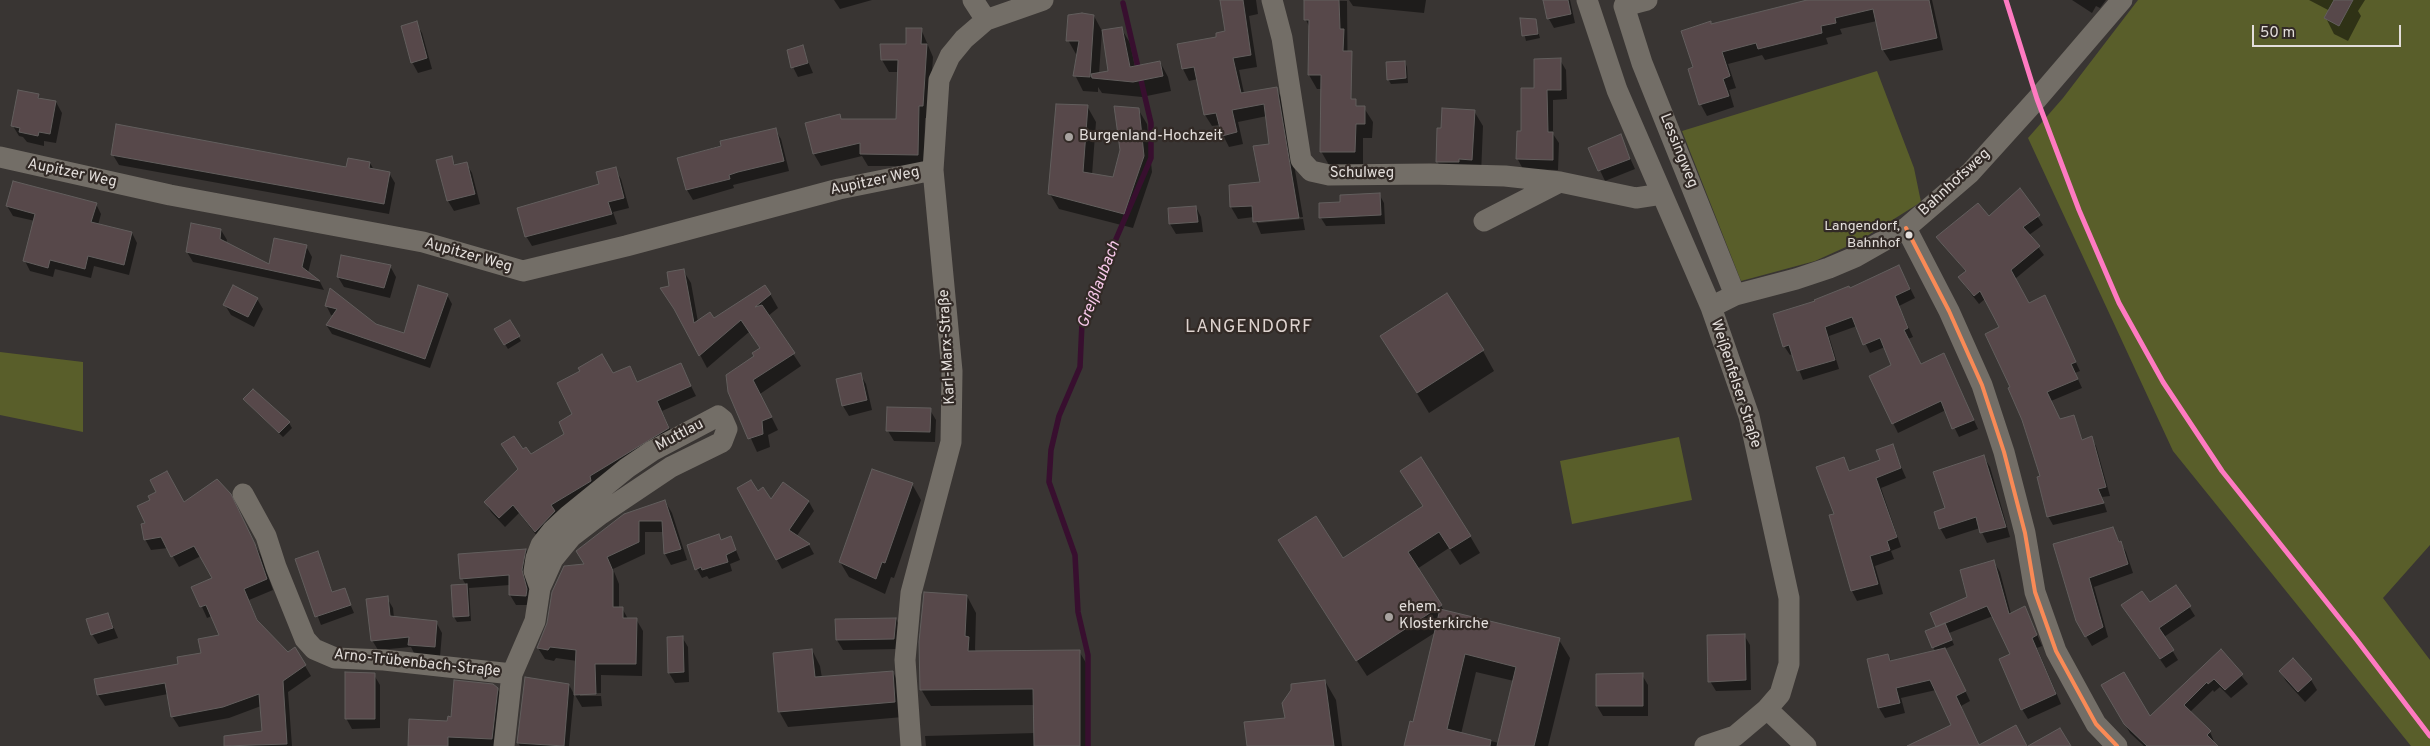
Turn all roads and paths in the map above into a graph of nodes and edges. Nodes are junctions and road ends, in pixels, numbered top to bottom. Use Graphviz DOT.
graph roads {
  1 [pos="973,0"];
  2 [pos="1043,0"];
  3 [pos="1272,0"];
  4 [pos="1587,0"];
  5 [pos="1647,0"];
  6 [pos="2122,0"];
  7 [pos="1623,3"];
  8 [pos="986,20"];
  9 [pos="0,157"];
  10 [pos="933,170"];
  11 [pos="1560,182"];
  12 [pos="1662,194"];
  13 [pos="1484,221"];
  14 [pos="1906,228"];
  15 [pos="1735,294"];
  16 [pos="1711,307"];
  17 [pos="243,494"];
  18 [pos="540,588"];
  19 [pos="512,674"];
  20 [pos="1768,709"];
  21 [pos="504,746"];
  22 [pos="911,746"];
  23 [pos="1705,746"];
  24 [pos="1806,746"];
  25 [pos="2117,746"];
  1 -- 8 [label="street"];
  2 -- 8 [label="street, Karl-Marx-Straße"];
  3 -- 11 [label="street, Schulweg"];
  4 -- 12 [label="street, Weißenfelser Straße"];
  5 -- 7 [label="street, Lessingweg"];
  6 -- 14 [label="street, Bahnhofsweg"];
  7 -- 15 [label="street, Lessingweg"];
  8 -- 10 [label="street, Karl-Marx-Straße"];
  9 -- 10 [label="street, Aupitzer Weg"];
  10 -- 22 [label="street, Karl-Marx-Straße"];
  11 -- 12 [label="street, Schulweg"];
  11 -- 13 [label="street"];
  12 -- 16 [label="street, Weißenfelser Straße"];
  14 -- 15 [label="street, Bahnhofsweg"];
  14 -- 25 [label="street"];
  15 -- 16 [label="street, Bahnhofsweg"];
  16 -- 20 [label="street, Weißenfelser Straße"];
  17 -- 19 [label="street, Arno-Trübenbach-Straße"];
  18 -- 18 [label="street, Muttlau"];
  18 -- 19 [label="street, Muttlau"];
  19 -- 21 [label="street, Muttlau"];
  20 -- 23 [label="street, Weißenfelser Straße"];
  20 -- 24 [label="street"];
}
